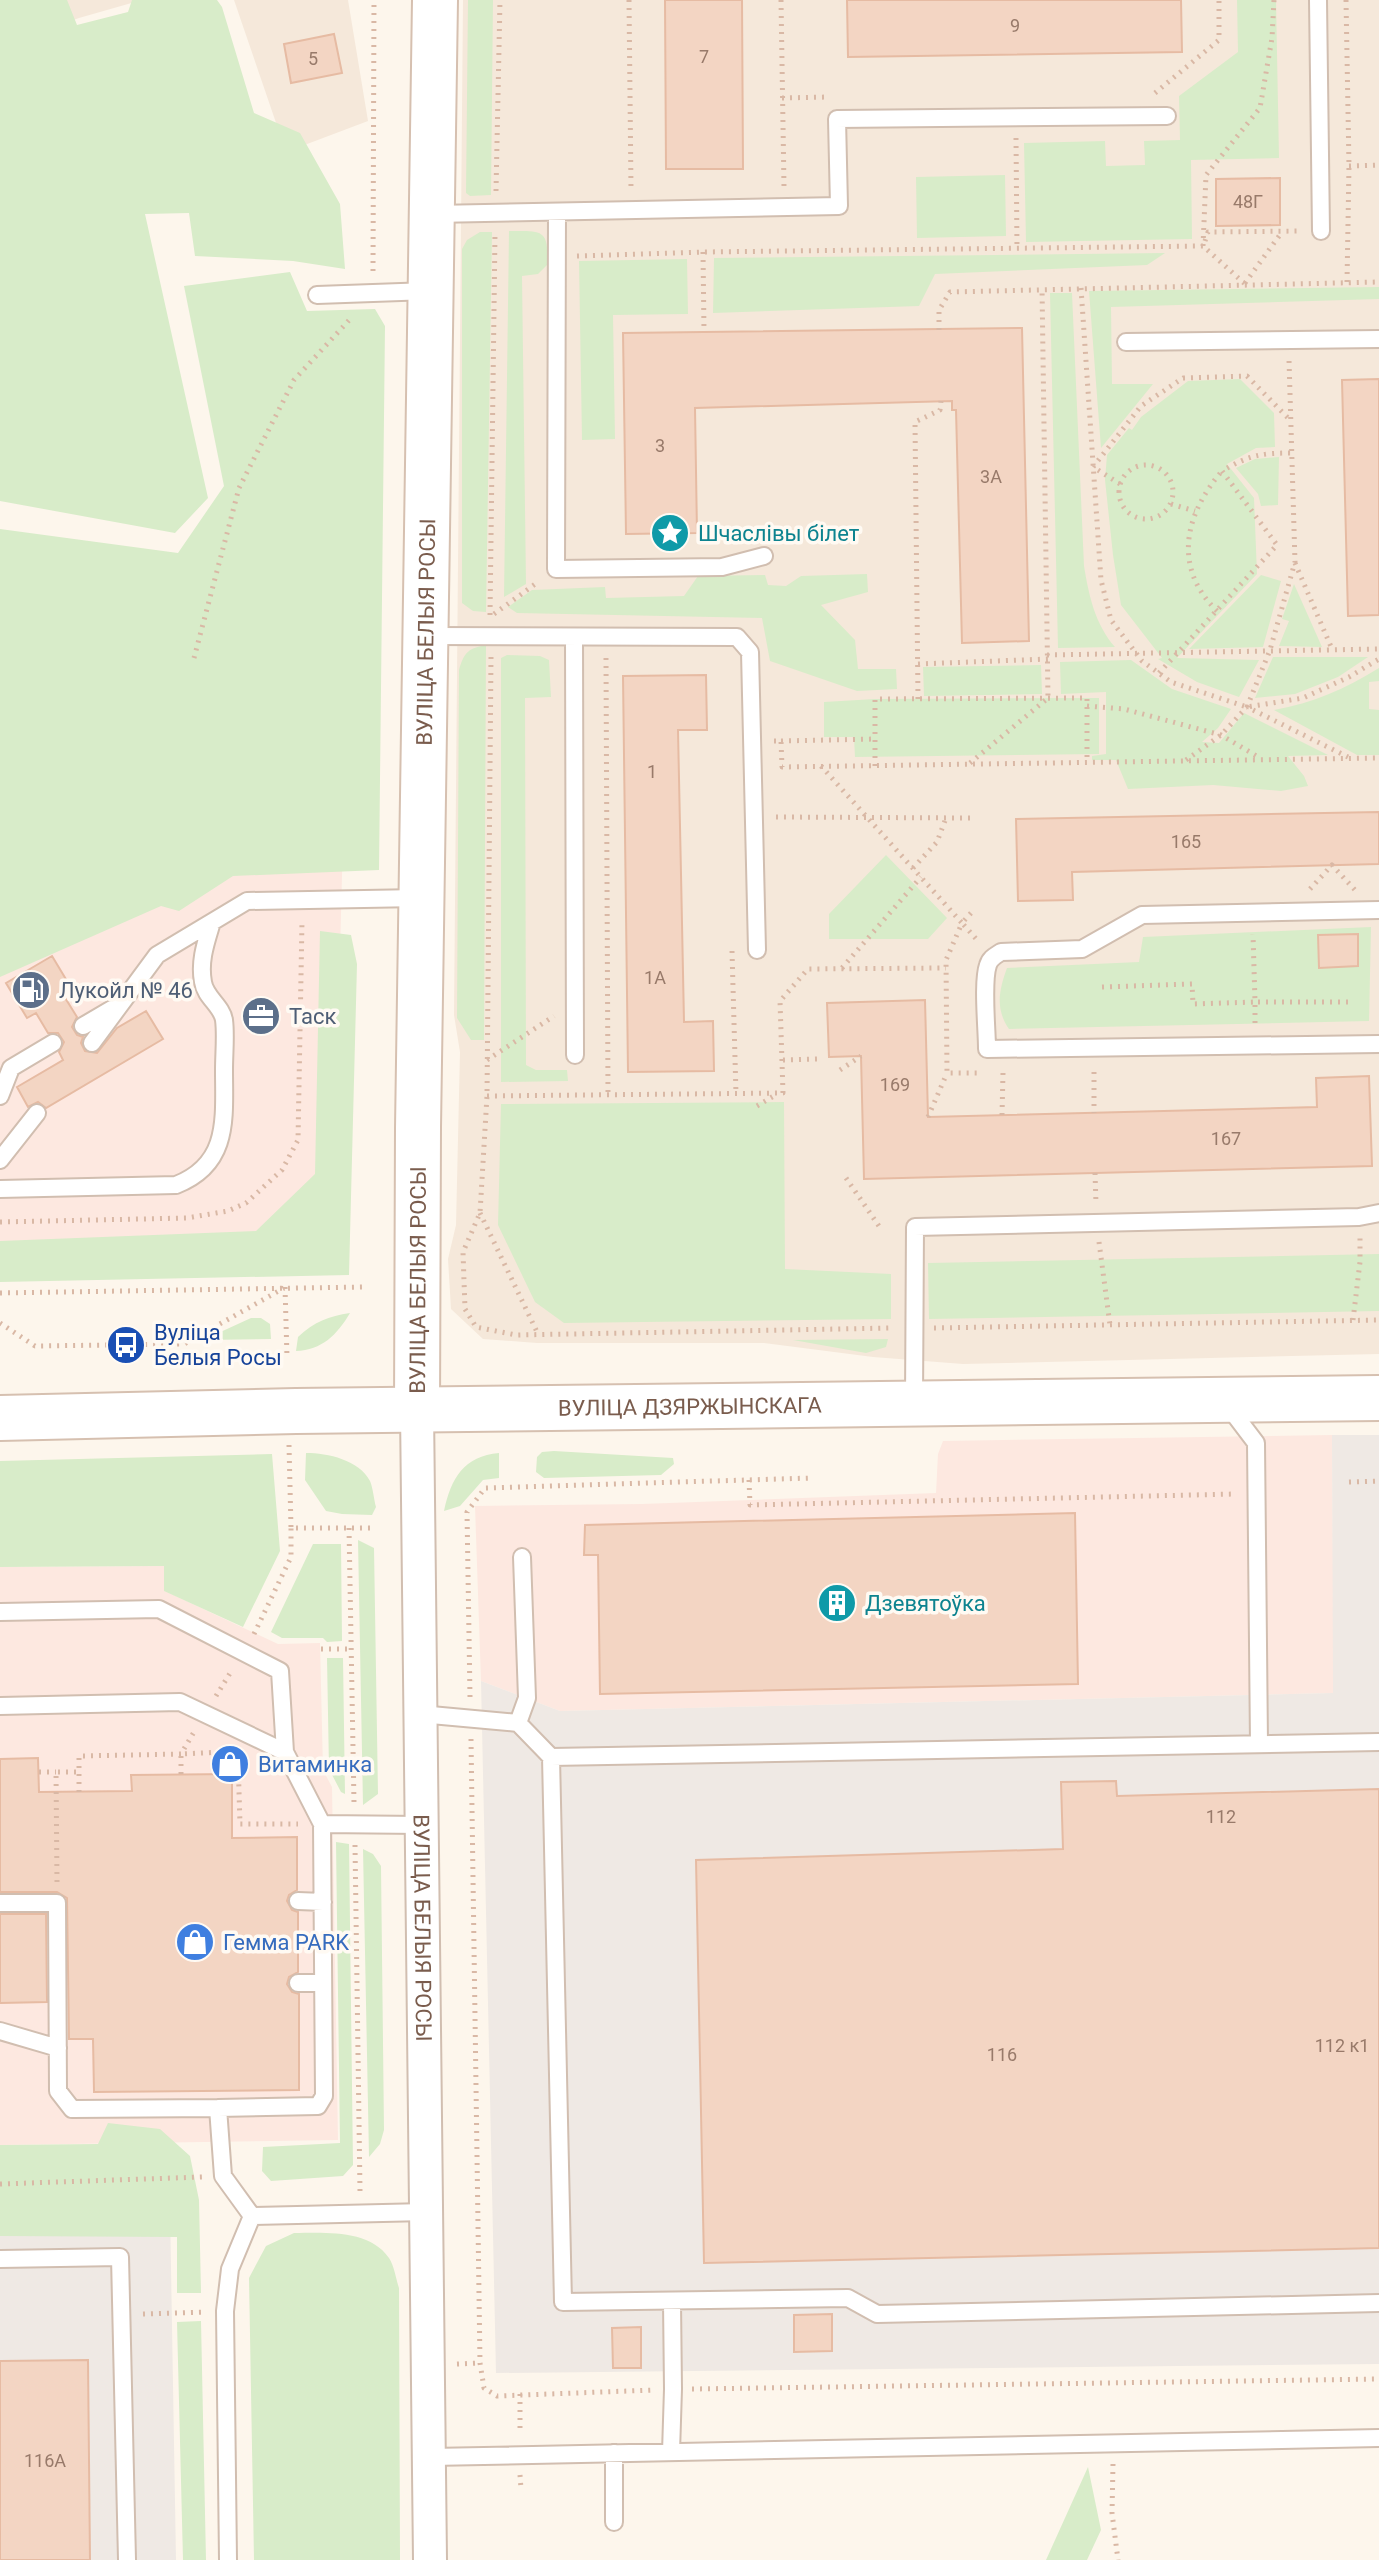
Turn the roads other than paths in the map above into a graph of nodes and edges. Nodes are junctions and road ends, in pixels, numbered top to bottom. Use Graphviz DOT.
graph roads {
  1 [pos="435,0"];
  2 [pos="1318,0"];
  3 [pos="1167,116"];
  4 [pos="557,212"];
  5 [pos="432,214"];
  6 [pos="1321,231"];
  7 [pos="431,291"];
  8 [pos="317,295"];
  9 [pos="1379,339"];
  10 [pos="1126,342"];
  11 [pos="764,556"];
  12 [pos="427,636"];
  13 [pos="574,637"];
  14 [pos="423,898"];
  15 [pos="1379,910"];
  16 [pos="212,922"];
  17 [pos="757,950"];
  18 [pos="121,1004"];
  19 [pos="83,1026"];
  20 [pos="53,1043"];
  21 [pos="92,1043"];
  22 [pos="1379,1044"];
  23 [pos="575,1055"];
  24 [pos="0,1096"];
  25 [pos="37,1113"];
  26 [pos="0,1160"];
  27 [pos="0,1189"];
  28 [pos="1379,1213"];
  29 [pos="1379,1398"];
  30 [pos="1189,1401"];
  31 [pos="914,1405"];
  32 [pos="417,1410"];
  33 [pos="0,1418"];
  34 [pos="522,1557"];
  35 [pos="0,1612"];
  36 [pos="0,1706"];
  37 [pos="420,1714"];
  38 [pos="518,1723"];
  39 [pos="1379,1742"];
  40 [pos="1259,1744"];
  41 [pos="285,1752"];
  42 [pos="551,1757"];
  43 [pos="322,1824"];
  44 [pos="421,1825"];
  45 [pos="298,1901"];
  46 [pos="323,1902"];
  47 [pos="0,1903"];
  48 [pos="298,1983"];
  49 [pos="323,1983"];
  50 [pos="0,2031"];
  51 [pos="58,2048"];
  52 [pos="218,2108"];
  53 [pos="426,2212"];
  54 [pos="252,2216"];
  55 [pos="0,2259"];
  56 [pos="672,2302"];
  57 [pos="1379,2303"];
  58 [pos="1379,2438"];
  59 [pos="671,2452"];
  60 [pos="614,2453"];
  61 [pos="431,2457"];
  62 [pos="614,2522"];
  63 [pos="127,2560"];
  64 [pos="228,2560"];
  65 [pos="430,2560"];
  1 -- 5 [label="main road, ВУЛІЦА БЕЛЫЯ РОСЫ"];
  2 -- 6 [label="lane"];
  3 -- 4 [label="lane"];
  4 -- 5 [label="lane"];
  4 -- 11 [label="lane"];
  5 -- 7 [label="main road, ВУЛІЦА БЕЛЫЯ РОСЫ"];
  7 -- 8 [label="lane"];
  7 -- 12 [label="main road, ВУЛІЦА БЕЛЫЯ РОСЫ"];
  9 -- 10 [label="lane"];
  12 -- 13 [label="lane"];
  12 -- 14 [label="main road, ВУЛІЦА БЕЛЫЯ РОСЫ"];
  13 -- 17 [label="lane"];
  13 -- 23 [label="lane"];
  14 -- 16 [label="lane"];
  14 -- 32 [label="main road, ВУЛІЦА БЕЛЫЯ РОСЫ"];
  15 -- 22 [label="lane"];
  16 -- 18 [label="lane"];
  16 -- 27 [label="lane"];
  18 -- 19 [label="lane"];
  18 -- 21 [label="lane"];
  20 -- 24 [label="lane"];
  25 -- 26 [label="lane"];
  28 -- 31 [label="lane"];
  29 -- 30 [label="main road, ВУЛІЦА ДЗЯРЖЫНСКАГА"];
  30 -- 31 [label="main road, ВУЛІЦА ДЗЯРЖЫНСКАГА"];
  30 -- 40 [label="lane"];
  31 -- 32 [label="main road, ВУЛІЦА ДЗЯРЖЫНСКАГА"];
  32 -- 33 [label="main road, ВУЛІЦА ДЗЯРЖЫНСКАГА"];
  32 -- 37 [label="street, ВУЛІЦА БЕЛЫЯ РОСЫ"];
  34 -- 38 [label="lane"];
  35 -- 41 [label="lane"];
  36 -- 41 [label="lane"];
  37 -- 38 [label="lane"];
  37 -- 44 [label="street, ВУЛІЦА БЕЛЫЯ РОСЫ"];
  38 -- 42 [label="lane"];
  39 -- 40 [label="lane"];
  40 -- 42 [label="lane"];
  41 -- 43 [label="lane"];
  42 -- 56 [label="lane"];
  43 -- 44 [label="lane"];
  43 -- 46 [label="lane"];
  44 -- 53 [label="street, ВУЛІЦА БЕЛЫЯ РОСЫ"];
  45 -- 46 [label="lane"];
  46 -- 49 [label="lane"];
  47 -- 51 [label="lane"];
  48 -- 49 [label="lane"];
  49 -- 52 [label="lane"];
  50 -- 51 [label="lane"];
  51 -- 52 [label="lane"];
  52 -- 54 [label="lane"];
  53 -- 54 [label="lane"];
  53 -- 61 [label="street, ВУЛІЦА БЕЛЫЯ РОСЫ"];
  54 -- 64 [label="lane"];
  55 -- 63 [label="lane"];
  56 -- 57 [label="lane"];
  56 -- 59 [label="lane"];
  58 -- 59 [label="lane"];
  59 -- 60 [label="lane"];
  60 -- 61 [label="lane"];
  60 -- 62 [label="lane"];
  61 -- 65 [label="street, ВУЛІЦА БЕЛЫЯ РОСЫ"];
}
